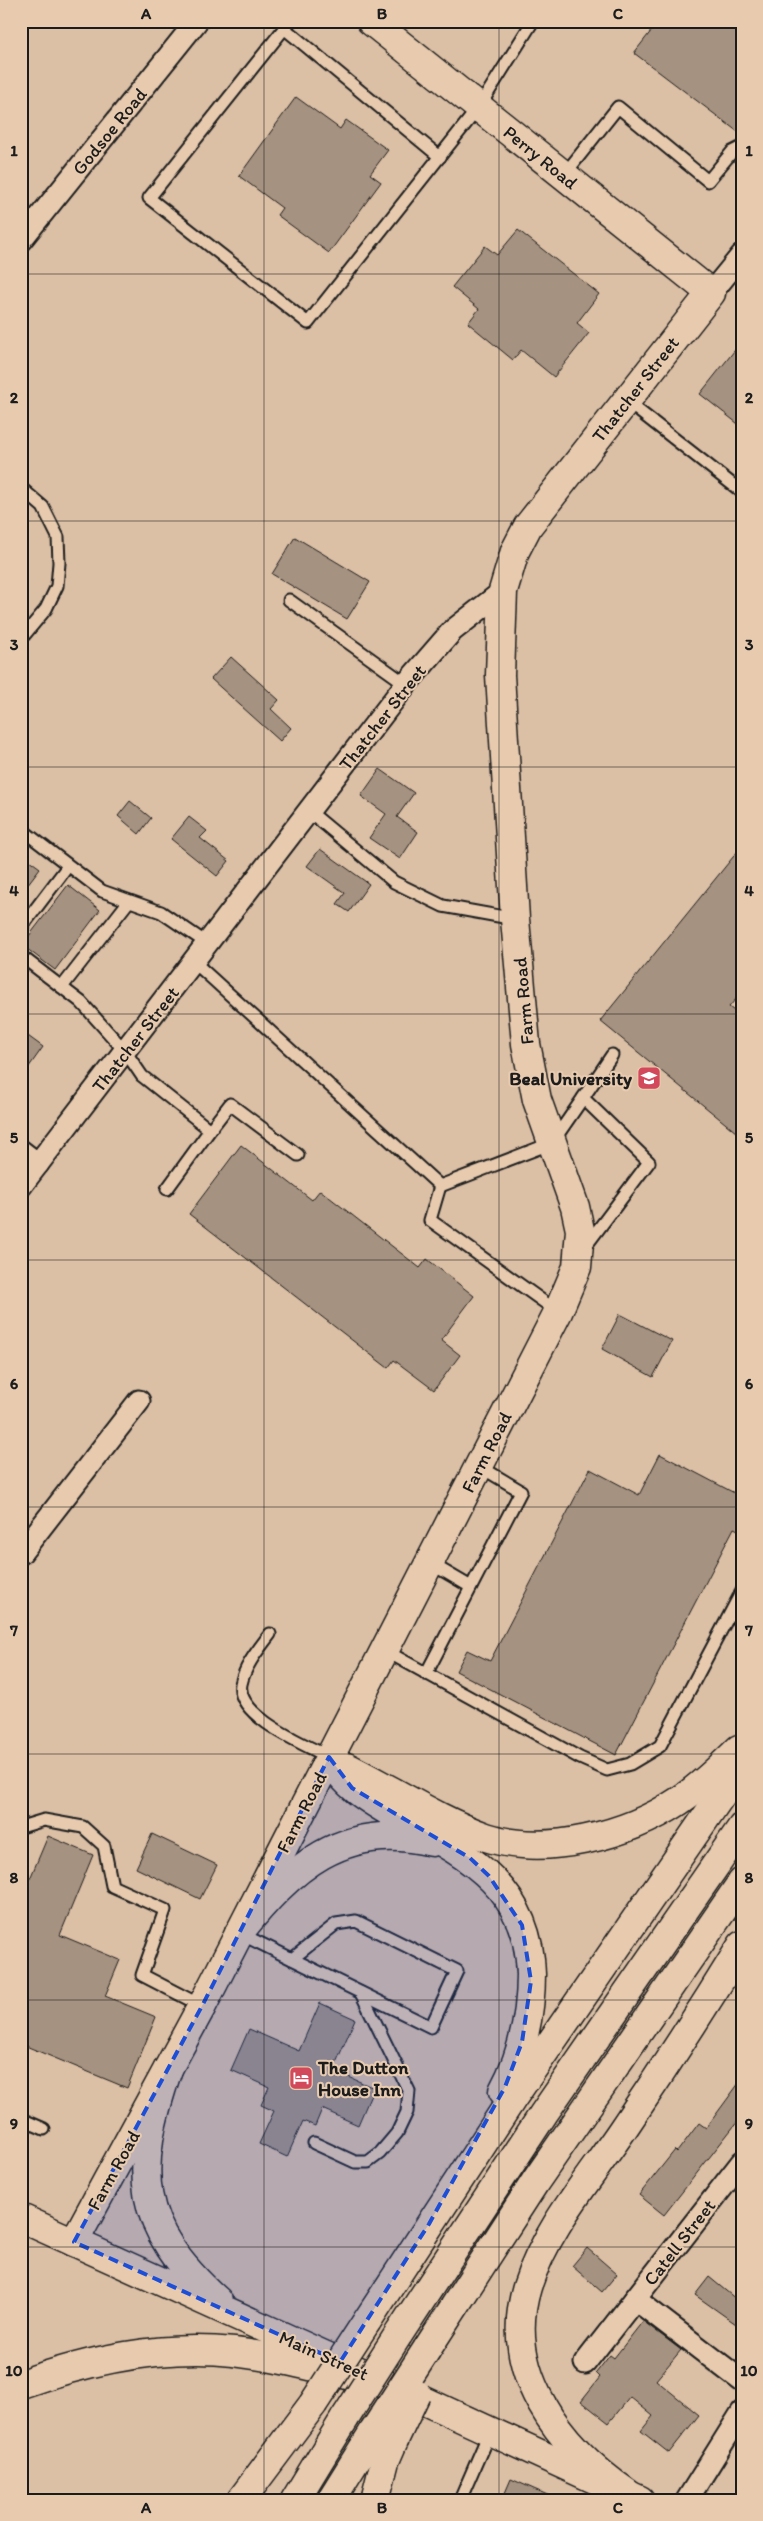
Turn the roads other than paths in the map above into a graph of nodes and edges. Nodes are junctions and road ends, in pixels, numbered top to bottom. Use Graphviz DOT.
graph roads {
  1 [pos="196,21"];
  2 [pos="372,21"];
  3 [pos="533,21"];
  4 [pos="287,25"];
  5 [pos="479,107"];
  6 [pos="742,147"];
  7 [pos="440,157"];
  8 [pos="564,176"];
  9 [pos="21,240"];
  10 [pos="742,255"];
  11 [pos="711,293"];
  12 [pos="625,400"];
  13 [pos="21,488"];
  14 [pos="742,492"];
  15 [pos="503,591"];
  16 [pos="289,600"];
  17 [pos="21,639"];
  18 [pos="406,684"];
  19 [pos="310,812"];
  20 [pos="25,832"];
  21 [pos="68,866"];
  22 [pos="129,900"];
  23 [pos="515,920"];
  24 [pos="21,928"];
  25 [pos="208,944"];
  26 [pos="21,956"];
  27 [pos="194,962"];
  28 [pos="62,987"];
  29 [pos="125,1051"];
  30 [pos="612,1055"];
  31 [pos="583,1098"];
  32 [pos="210,1130"];
  33 [pos="552,1143"];
  34 [pos="21,1151"];
  35 [pos="298,1155"];
  36 [pos="38,1164"];
  37 [pos="21,1186"];
  38 [pos="440,1186"];
  39 [pos="167,1190"];
  40 [pos="579,1254"];
  41 [pos="558,1312"];
  42 [pos="139,1401"];
  43 [pos="479,1466"];
  44 [pos="21,1553"];
  45 [pos="429,1563"];
  46 [pos="472,1587"];
  47 [pos="742,1591"];
  48 [pos="270,1634"];
  49 [pos="384,1650"];
  50 [pos="426,1674"];
  51 [pos="742,1746"];
  52 [pos="329,1758"];
  53 [pos="742,1765"];
  54 [pos="21,1827"];
  55 [pos="742,1827"];
  56 [pos="459,1852"];
  57 [pos="742,1882"];
  58 [pos="239,1933"];
  59 [pos="742,1945"];
  60 [pos="292,1959"];
  61 [pos="361,1993"];
  62 [pos="202,2006"];
  63 [pos="168,2069"];
  64 [pos="21,2119"];
  65 [pos="44,2129"];
  66 [pos="314,2143"];
  67 [pos="742,2162"];
  68 [pos="21,2218"];
  69 [pos="429,2224"];
  70 [pos="74,2242"];
  71 [pos="635,2299"];
  72 [pos="233,2314"];
  73 [pos="585,2363"];
  74 [pos="742,2381"];
  75 [pos="21,2384"];
  76 [pos="386,2384"];
  77 [pos="313,2404"];
  78 [pos="742,2412"];
  79 [pos="490,2431"];
  80 [pos="384,2436"];
  81 [pos="633,2496"];
  82 [pos="241,2500"];
  83 [pos="254,2500"];
  84 [pos="295,2500"];
  85 [pos="331,2500"];
  86 [pos="375,2500"];
  87 [pos="460,2500"];
  88 [pos="687,2500"];
  1 -- 9 [label="street, Godsoe Road"];
  2 -- 5 [label="main road, Perry Road"];
  3 -- 5 [label="lane"];
  4 -- 7 [label="lane"];
  4 -- 7 [label="lane"];
  5 -- 7 [label="lane"];
  5 -- 8 [label="main road, Perry Road"];
  6 -- 8 [label="lane"];
  8 -- 11 [label="main road, Perry Road"];
  10 -- 11 [label="street, Thatcher Street"];
  11 -- 12 [label="main road, Thatcher Street"];
  12 -- 14 [label="lane"];
  12 -- 15 [label="main road, Thatcher Street"];
  13 -- 17 [label="lane"];
  15 -- 18 [label="street, Thatcher Street"];
  15 -- 23 [label="main road, Farm Road"];
  16 -- 18 [label="lane"];
  18 -- 19 [label="street, Thatcher Street"];
  19 -- 23 [label="lane"];
  19 -- 25 [label="street, Thatcher Street"];
  20 -- 21 [label="lane"];
  21 -- 22 [label="lane"];
  21 -- 24 [label="lane"];
  22 -- 25 [label="lane"];
  22 -- 28 [label="lane"];
  23 -- 33 [label="main road, Farm Road"];
  25 -- 27 [label="street, Thatcher Street"];
  26 -- 28 [label="lane"];
  27 -- 29 [label="street, Thatcher Street"];
  27 -- 38 [label="lane"];
  28 -- 29 [label="lane"];
  29 -- 32 [label="lane"];
  29 -- 36 [label="street, Thatcher Street"];
  30 -- 31 [label="lane"];
  31 -- 33 [label="lane"];
  31 -- 40 [label="lane"];
  32 -- 35 [label="lane"];
  32 -- 39 [label="lane"];
  33 -- 38 [label="lane"];
  33 -- 40 [label="main road, Farm Road"];
  34 -- 36 [label="street"];
  36 -- 37 [label="street, Thatcher Street"];
  38 -- 41 [label="lane"];
  40 -- 41 [label="main road, Farm Road"];
  41 -- 43 [label="main road, Farm Road"];
  42 -- 44 [label="street"];
  43 -- 45 [label="main road, Farm Road"];
  43 -- 46 [label="lane"];
  45 -- 46 [label="lane"];
  45 -- 49 [label="main road, Farm Road"];
  46 -- 50 [label="lane"];
  47 -- 50 [label="lane"];
  48 -- 52 [label="lane"];
  49 -- 50 [label="lane"];
  49 -- 52 [label="main road, Farm Road"];
  51 -- 52 [label="main road"];
  52 -- 56 [label="main road"];
  52 -- 58 [label="main road, Farm Road"];
  53 -- 69 [label="main road"];
  54 -- 62 [label="lane"];
  55 -- 84 [label="main road, bridge"];
  56 -- 58 [label="main road"];
  56 -- 69 [label="main road"];
  57 -- 80 [label="main road, bridge"];
  58 -- 60 [label="lane"];
  58 -- 62 [label="main road, Farm Road"];
  59 -- 81 [label="main road"];
  60 -- 61 [label="lane"];
  60 -- 61 [label="lane"];
  61 -- 66 [label="lane"];
  62 -- 63 [label="main road, Farm Road"];
  63 -- 70 [label="main road, Farm Road"];
  63 -- 72 [label="main road"];
  64 -- 65 [label="lane"];
  67 -- 71 [label="street, Catell Street"];
  68 -- 70 [label="main road, Main Street"];
  69 -- 77 [label="main road, bridge"];
  70 -- 72 [label="main road, Main Street"];
  71 -- 73 [label="street, Catell Street"];
  71 -- 74 [label="street, Catell Street"];
  72 -- 76 [label="main road, Main Street"];
  75 -- 76 [label="main road"];
  76 -- 79 [label="main road, Main Street"];
  77 -- 82 [label="main road"];
  77 -- 83 [label="main road"];
  78 -- 88 [label="street"];
  79 -- 81 [label="main road, Main Street"];
  79 -- 87 [label="lane"];
  80 -- 85 [label="main road"];
  80 -- 86 [label="main road"];
}
